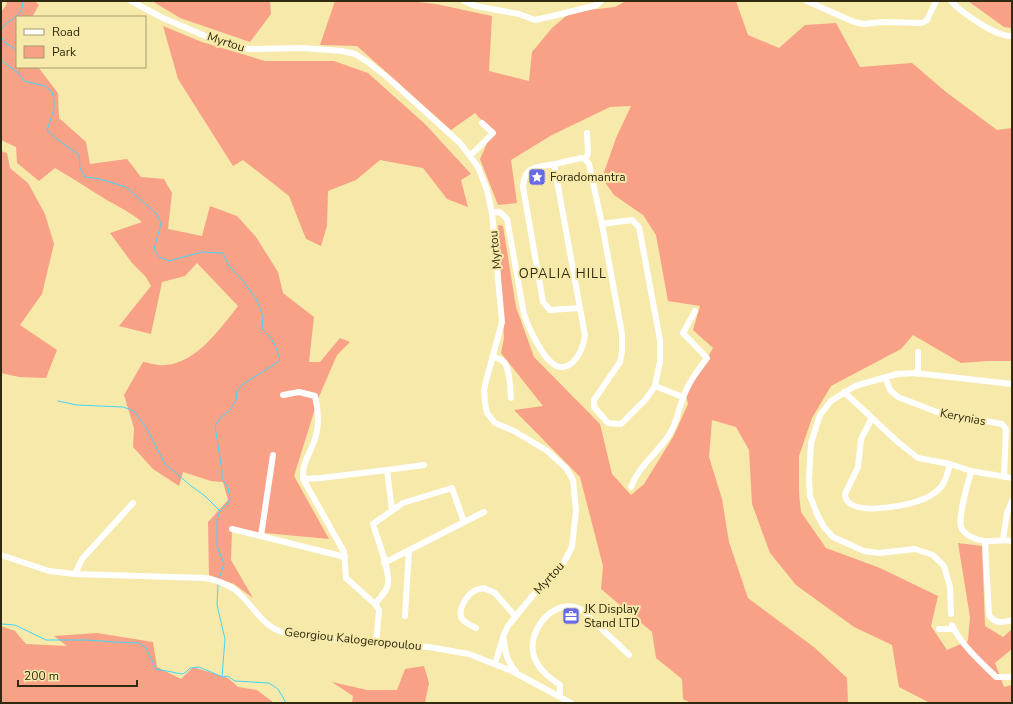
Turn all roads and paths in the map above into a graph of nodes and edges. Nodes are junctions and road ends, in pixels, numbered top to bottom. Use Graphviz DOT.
graph roads {
  1 [pos="131,1"];
  2 [pos="464,1"];
  3 [pos="601,1"];
  4 [pos="807,1"];
  5 [pos="936,1"];
  6 [pos="951,1"];
  7 [pos="1012,36"];
  8 [pos="482,123"];
  9 [pos="587,133"];
  10 [pos="468,155"];
  11 [pos="585,159"];
  12 [pos="554,164"];
  13 [pos="492,213"];
  14 [pos="602,224"];
  15 [pos="580,308"];
  16 [pos="695,311"];
  17 [pos="918,352"];
  18 [pos="492,357"];
  19 [pos="918,374"];
  20 [pos="886,377"];
  21 [pos="1012,384"];
  22 [pos="655,386"];
  23 [pos="844,392"];
  24 [pos="283,395"];
  25 [pos="683,397"];
  26 [pos="511,398"];
  27 [pos="872,418"];
  28 [pos="273,455"];
  29 [pos="950,464"];
  30 [pos="424,465"];
  31 [pos="387,470"];
  32 [pos="971,471"];
  33 [pos="1004,476"];
  34 [pos="1012,478"];
  35 [pos="304,479"];
  36 [pos="631,487"];
  37 [pos="1012,501"];
  38 [pos="133,504"];
  39 [pos="392,510"];
  40 [pos="484,512"];
  41 [pos="464,522"];
  42 [pos="232,529"];
  43 [pos="261,536"];
  44 [pos="1003,540"];
  45 [pos="1012,541"];
  46 [pos="985,542"];
  47 [pos="409,550"];
  48 [pos="1,555"];
  49 [pos="345,557"];
  50 [pos="384,563"];
  51 [pos="75,574"];
  52 [pos="375,604"];
  53 [pos="951,614"];
  54 [pos="405,616"];
  55 [pos="515,616"];
  56 [pos="1012,620"];
  57 [pos="476,628"];
  58 [pos="939,629"];
  59 [pos="504,634"];
  60 [pos="376,644"];
  61 [pos="629,655"];
  62 [pos="495,664"];
  63 [pos="520,675"];
  64 [pos="1012,677"];
  65 [pos="560,696"];
  66 [pos="571,703"];
  1 -- 10 [label="street, Myrtou"];
  2 -- 3 [label="street"];
  4 -- 5 [label="street"];
  6 -- 7 [label="street"];
  8 -- 10 [label="street"];
  9 -- 11 [label="street"];
  10 -- 13 [label="street, Myrtou"];
  11 -- 12 [label="street"];
  11 -- 14 [label="street"];
  12 -- 15 [label="street"];
  12 -- 15 [label="street"];
  13 -- 15 [label="street"];
  13 -- 18 [label="street, Myrtou"];
  14 -- 22 [label="street"];
  14 -- 22 [label="street"];
  16 -- 25 [label="street"];
  17 -- 19 [label="street"];
  18 -- 26 [label="street"];
  18 -- 55 [label="street, Myrtou"];
  19 -- 20 [label="street"];
  19 -- 21 [label="street"];
  20 -- 23 [label="street"];
  20 -- 33 [label="street, Kerynias"];
  22 -- 25 [label="street"];
  23 -- 27 [label="street"];
  23 -- 53 [label="street"];
  24 -- 35 [label="street"];
  25 -- 36 [label="street"];
  27 -- 29 [label="street"];
  27 -- 29 [label="street"];
  28 -- 43 [label="street"];
  29 -- 32 [label="street"];
  30 -- 31 [label="street"];
  31 -- 35 [label="street"];
  31 -- 39 [label="street"];
  32 -- 33 [label="street"];
  32 -- 46 [label="street"];
  33 -- 34 [label="street"];
  35 -- 49 [label="street"];
  37 -- 44 [label="street"];
  38 -- 51 [label="street"];
  39 -- 41 [label="street"];
  39 -- 50 [label="street"];
  40 -- 41 [label="street"];
  41 -- 47 [label="street"];
  42 -- 43 [label="street"];
  43 -- 49 [label="street"];
  44 -- 45 [label="street"];
  44 -- 46 [label="street"];
  46 -- 56 [label="street"];
  47 -- 50 [label="street"];
  47 -- 54 [label="street"];
  48 -- 51 [label="street, Georgiou Kalogeropoulou"];
  49 -- 52 [label="street"];
  50 -- 52 [label="street"];
  51 -- 60 [label="street, Georgiou Kalogeropoulou"];
  52 -- 60 [label="street"];
  55 -- 57 [label="street"];
  55 -- 59 [label="street, Myrtou"];
  58 -- 64 [label="street"];
  59 -- 62 [label="street, Myrtou"];
  59 -- 63 [label="street"];
  60 -- 62 [label="street, Georgiou Kalogeropoulou"];
  61 -- 65 [label="street"];
  62 -- 63 [label="street, Georgiou Kalogeropoulou"];
  63 -- 65 [label="street, Georgiou Kalogeropoulou"];
  65 -- 66 [label="street, Georgiou Kalogeropoulou"];
}
